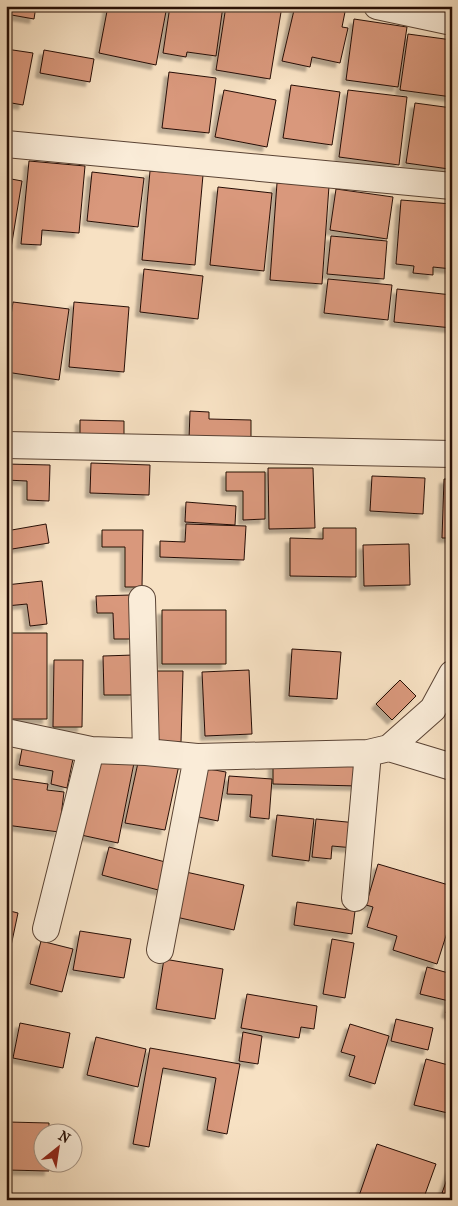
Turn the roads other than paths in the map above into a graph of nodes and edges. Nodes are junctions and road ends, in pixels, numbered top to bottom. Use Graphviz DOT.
graph roads {
  1 [pos="378,6"];
  2 [pos="452,22"];
  3 [pos="6,144"];
  4 [pos="452,186"];
  5 [pos="6,445"];
  6 [pos="452,454"];
  7 [pos="142,599"];
  8 [pos="452,674"];
  9 [pos="6,732"];
  10 [pos="91,750"];
  11 [pos="378,750"];
  12 [pos="146,752"];
  13 [pos="197,756"];
  14 [pos="452,767"];
  15 [pos="355,898"];
  16 [pos="46,929"];
  17 [pos="160,950"];
  1 -- 2 [label="street"];
  3 -- 4 [label="street"];
  5 -- 6 [label="street"];
  7 -- 12 [label="street"];
  8 -- 11 [label="street"];
  9 -- 10 [label="street"];
  10 -- 12 [label="street"];
  10 -- 16 [label="street"];
  11 -- 13 [label="street"];
  11 -- 14 [label="street"];
  11 -- 15 [label="street"];
  12 -- 13 [label="street"];
  13 -- 17 [label="street"];
}
